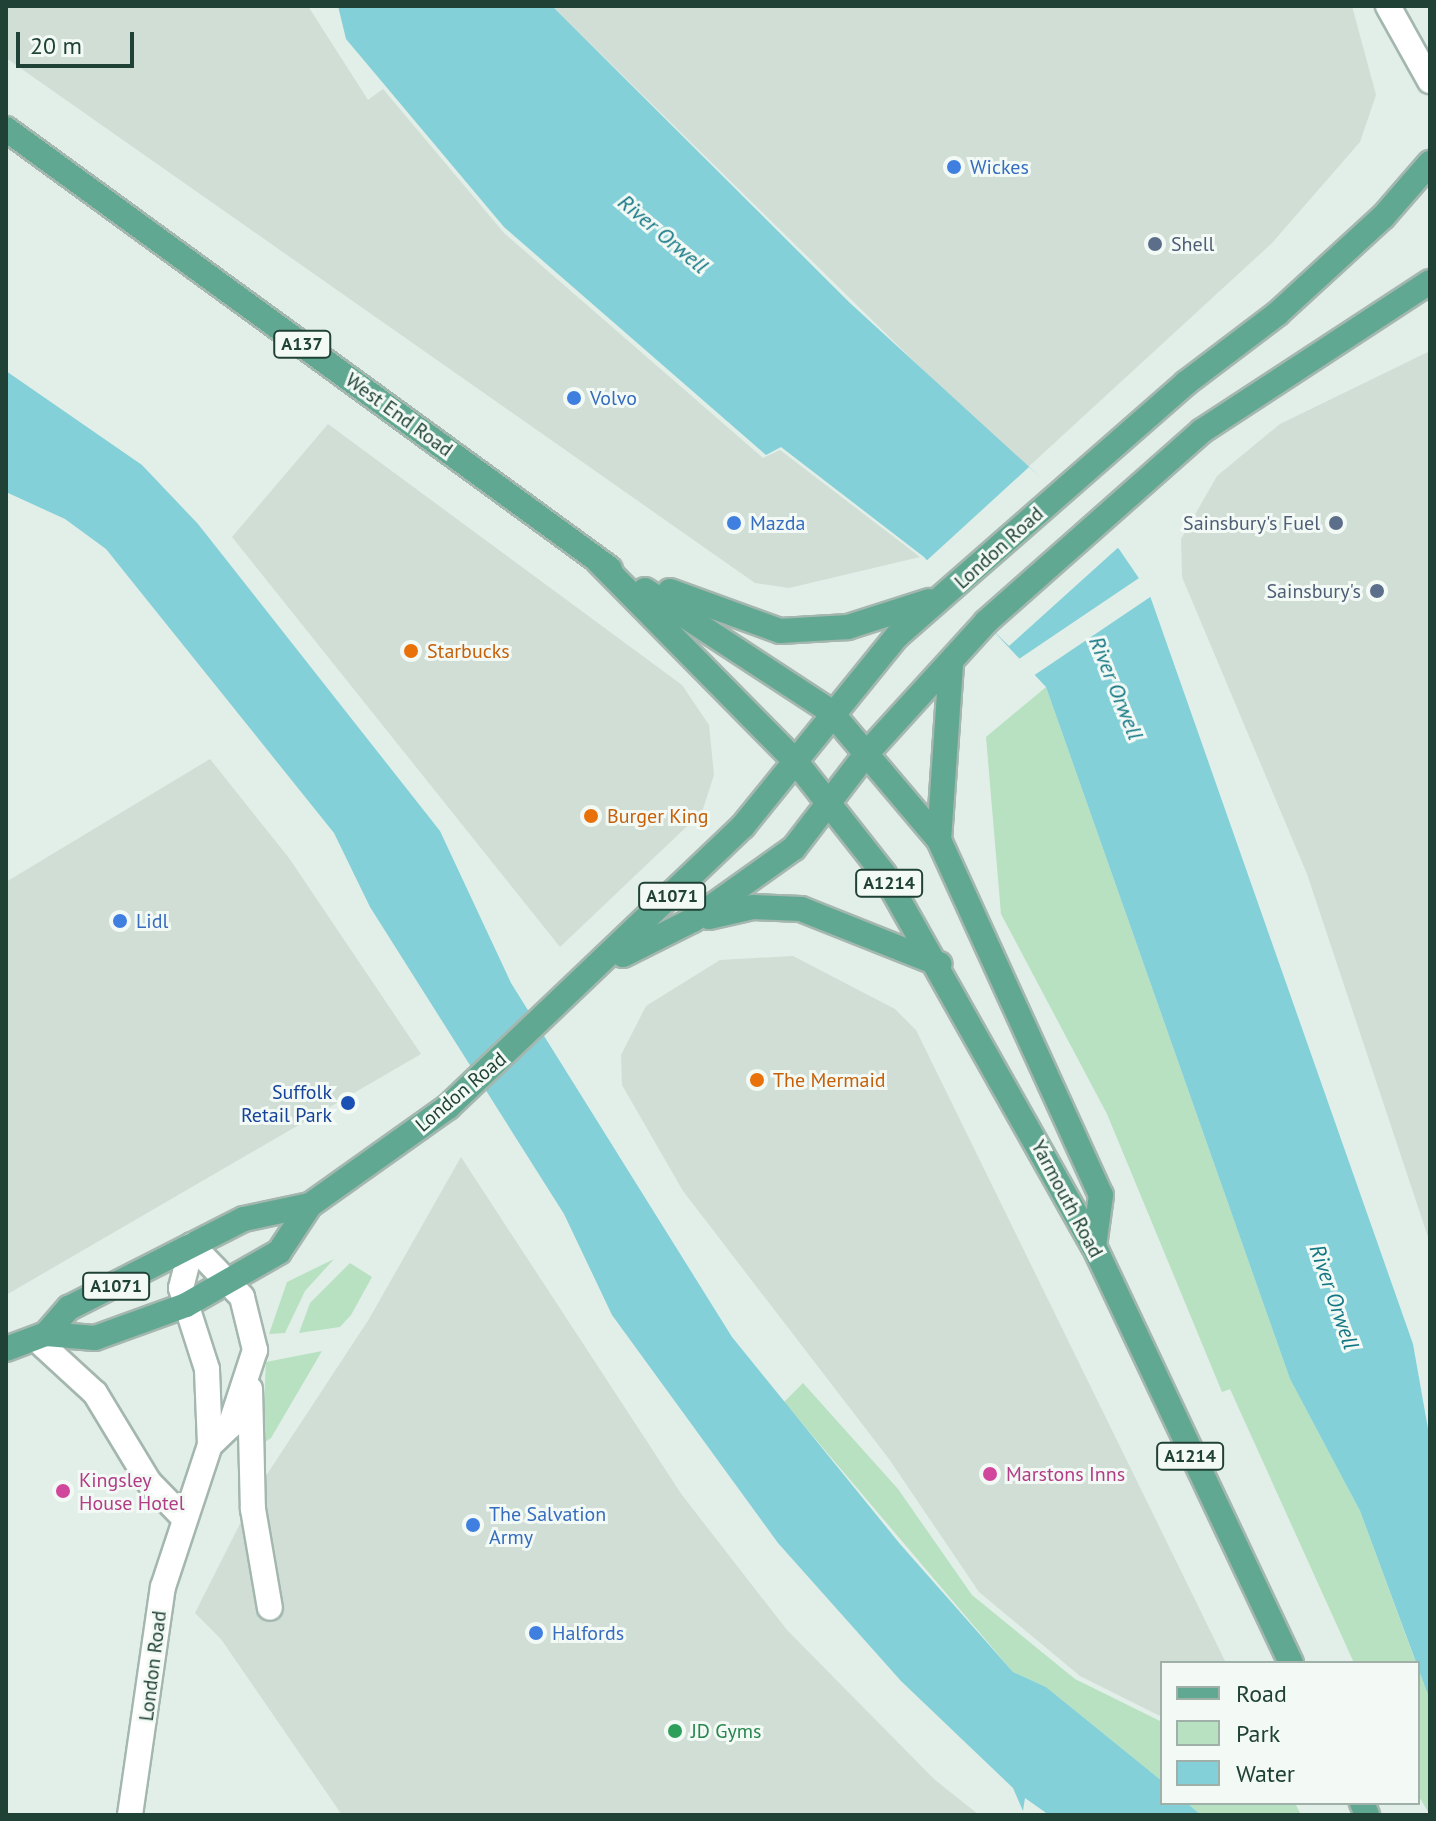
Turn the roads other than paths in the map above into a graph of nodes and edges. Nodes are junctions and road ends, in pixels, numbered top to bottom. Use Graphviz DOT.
graph roads {
  1 [pos="1388,6"];
  2 [pos="1430,81"];
  3 [pos="6,129"];
  4 [pos="1430,163"];
  5 [pos="1426,288"];
  6 [pos="598,561"];
  7 [pos="949,592"];
  8 [pos="951,664"];
  9 [pos="830,711"];
  10 [pos="867,753"];
  11 [pos="796,762"];
  12 [pos="833,805"];
  13 [pos="939,840"];
  14 [pos="693,920"];
  15 [pos="939,964"];
  16 [pos="601,966"];
  17 [pos="310,1205"];
  18 [pos="192,1245"];
  19 [pos="1094,1246"];
  20 [pos="231,1281"];
  21 [pos="186,1305"];
  22 [pos="41,1336"];
  23 [pos="6,1349"];
  24 [pos="249,1383"];
  25 [pos="210,1445"];
  26 [pos="184,1518"];
  27 [pos="270,1608"];
  28 [pos="1290,1661"];
  29 [pos="138,1791"];
  30 [pos="130,1815"];
  31 [pos="147,1815"];
  1 -- 2 [label="street"];
  3 -- 6 [label="main road, West End Road / A137"];
  4 -- 7 [label="main road, London Road"];
  5 -- 8 [label="main road, London Road"];
  6 -- 7 [label="main road"];
  6 -- 9 [label="main road, West End Road / A137"];
  6 -- 11 [label="main road, West End Road / A137"];
  7 -- 9 [label="main road, London Road"];
  8 -- 10 [label="main road, London Road"];
  8 -- 13 [label="main road"];
  9 -- 10 [label="main road, West End Road / A1214"];
  9 -- 11 [label="main road, London Road"];
  10 -- 12 [label="main road, London Road"];
  10 -- 13 [label="main road, West End Road / A1214"];
  11 -- 12 [label="main road, Yarmouth Road / A1214"];
  11 -- 16 [label="main road, London Road / A1071"];
  12 -- 14 [label="main road, London Road / A1071"];
  12 -- 15 [label="main road, Yarmouth Road / A1214"];
  13 -- 19 [label="main road, A1214"];
  14 -- 15 [label="main road"];
  14 -- 16 [label="main road, London Road / A1071"];
  15 -- 19 [label="main road, Yarmouth Road / A1214"];
  16 -- 17 [label="main road, London Road / A1071"];
  17 -- 18 [label="main road, London Road / A1071"];
  17 -- 20 [label="main road, London Road / A1071"];
  18 -- 20 [label="street, London Road"];
  18 -- 21 [label="street, London Road"];
  18 -- 22 [label="main road, A1071"];
  19 -- 28 [label="main road, Yarmouth Road / A1214"];
  20 -- 21 [label="main road, A1071"];
  20 -- 24 [label="street, London Road"];
  21 -- 22 [label="main road, A1071"];
  21 -- 25 [label="street, London Road"];
  22 -- 23 [label="main road, A1071"];
  22 -- 26 [label="street"];
  24 -- 25 [label="street, London Road"];
  24 -- 27 [label="street"];
  25 -- 26 [label="street, London Road"];
  26 -- 29 [label="street, London Road"];
  29 -- 30 [label="street, London Road"];
  29 -- 31 [label="street"];
}
